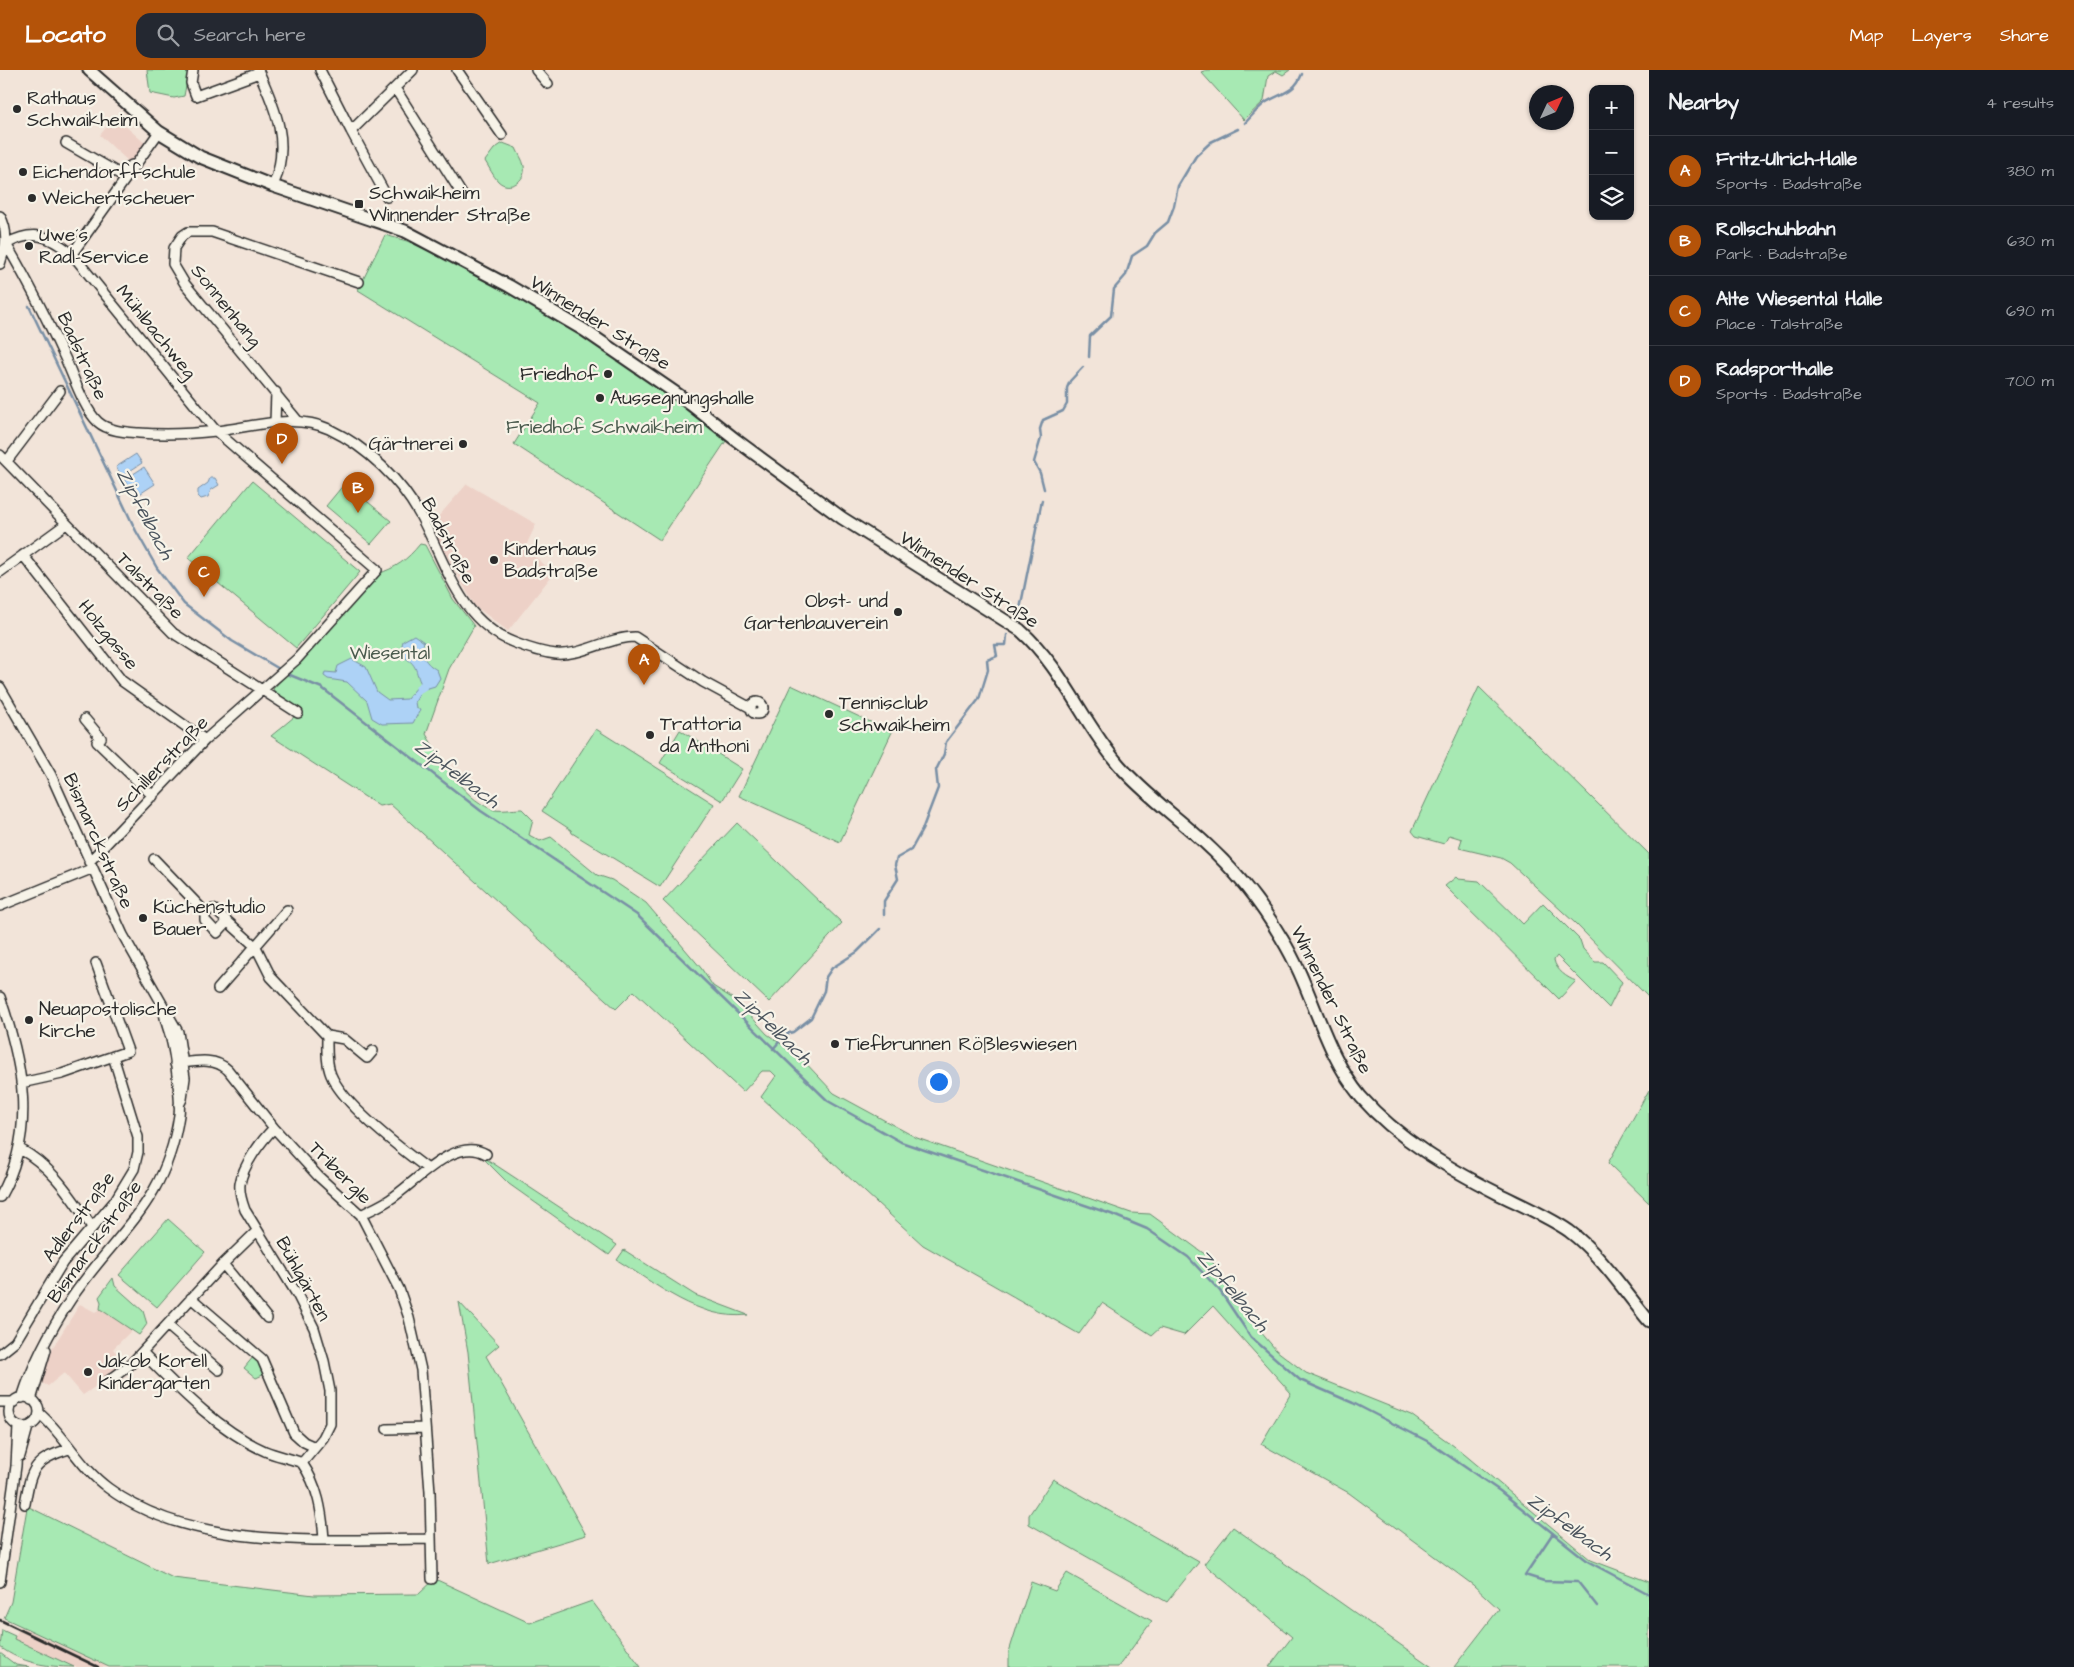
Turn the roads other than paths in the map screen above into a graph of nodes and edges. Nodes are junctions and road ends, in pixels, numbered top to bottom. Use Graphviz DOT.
graph roads {
  1 [pos="89,70"];
  2 [pos="193,70"];
  3 [pos="320,70"];
  4 [pos="413,70"];
  5 [pos="457,70"];
  6 [pos="536,70"];
  7 [pos="259,72"];
  8 [pos="548,84"];
  9 [pos="395,88"];
  10 [pos="351,131"];
  11 [pos="160,132"];
  12 [pos="502,135"];
  13 [pos="66,143"];
  14 [pos="140,158"];
  15 [pos="273,186"];
  16 [pos="463,196"];
  17 [pos="387,197"];
  18 [pos="0,216"];
  19 [pos="6,244"];
  20 [pos="72,254"];
  21 [pos="0,263"];
  22 [pos="359,282"];
  23 [pos="60,391"];
  24 [pos="276,392"];
  25 [pos="298,421"];
  26 [pos="275,423"];
  27 [pos="216,431"];
  28 [pos="0,454"];
  29 [pos="7,461"];
  30 [pos="66,524"];
  31 [pos="23,555"];
  32 [pos="0,572"];
  33 [pos="297,659"];
  34 [pos="0,687"];
  35 [pos="262,691"];
  36 [pos="751,708"];
  37 [pos="298,713"];
  38 [pos="85,719"];
  39 [pos="205,740"];
  40 [pos="153,796"];
  41 [pos="154,859"];
  42 [pos="90,865"];
  43 [pos="0,906"];
  44 [pos="287,910"];
  45 [pos="205,912"];
  46 [pos="227,922"];
  47 [pos="256,946"];
  48 [pos="96,963"];
  49 [pos="218,989"];
  50 [pos="0,997"];
  51 [pos="327,1036"];
  52 [pos="374,1051"];
  53 [pos="113,1056"];
  54 [pos="179,1063"];
  55 [pos="22,1083"];
  56 [pos="274,1128"];
  57 [pos="20,1149"];
  58 [pos="486,1154"];
  59 [pos="428,1169"];
  60 [pos="0,1197"];
  61 [pos="361,1215"];
  62 [pos="92,1227"];
  63 [pos="257,1231"];
  64 [pos="223,1264"];
  65 [pos="191,1298"];
  66 [pos="267,1318"];
  67 [pos="1649,1321"];
  68 [pos="167,1324"];
  69 [pos="142,1352"];
  70 [pos="0,1354"];
  71 [pos="219,1370"];
  72 [pos="107,1382"];
  73 [pos="27,1399"];
  74 [pos="0,1402"];
  75 [pos="14,1402"];
  76 [pos="0,1408"];
  77 [pos="10,1412"];
  78 [pos="38,1417"];
  79 [pos="23,1426"];
  80 [pos="426,1428"];
  81 [pos="387,1429"];
  82 [pos="315,1447"];
  83 [pos="69,1449"];
  84 [pos="302,1462"];
  85 [pos="25,1504"];
  86 [pos="324,1539"];
  87 [pos="431,1539"];
  88 [pos="432,1579"];
  89 [pos="0,1582"];
  1 -- 11 [label="main road, Winnender Straße"];
  2 -- 7 [label="street"];
  3 -- 10 [label="street"];
  4 -- 9 [label="street"];
  5 -- 12 [label="street"];
  6 -- 8 [label="street"];
  7 -- 15 [label="street"];
  9 -- 10 [label="street"];
  9 -- 16 [label="street"];
  10 -- 17 [label="street"];
  11 -- 14 [label="street"];
  11 -- 15 [label="main road, Winnender Straße"];
  13 -- 14 [label="street"];
  14 -- 20 [label="street"];
  15 -- 67 [label="main road, Winnender Straße"];
  18 -- 19 [label="street"];
  19 -- 20 [label="street, Mühlbachweg"];
  19 -- 21 [label="street"];
  19 -- 27 [label="street, Badstraße"];
  20 -- 27 [label="street, Mühlbachweg"];
  22 -- 24 [label="street, Sonnenhang"];
  23 -- 29 [label="street"];
  24 -- 25 [label="street, Sonnenhang"];
  24 -- 26 [label="street"];
  25 -- 26 [label="street, Badstraße"];
  25 -- 36 [label="street, Badstraße"];
  26 -- 27 [label="street, Badstraße"];
  27 -- 33 [label="street, Mühlbachweg"];
  28 -- 29 [label="street, Talstraße"];
  29 -- 30 [label="street, Talstraße"];
  30 -- 31 [label="street"];
  30 -- 35 [label="street, Talstraße"];
  31 -- 32 [label="street"];
  31 -- 39 [label="street, Holzgasse"];
  33 -- 35 [label="street, Schillerstraße"];
  34 -- 42 [label="street, Bismarckstraße"];
  35 -- 37 [label="street, Talstraße"];
  35 -- 39 [label="street, Schillerstraße"];
  38 -- 40 [label="street"];
  39 -- 40 [label="street, Schillerstraße"];
  40 -- 42 [label="street, Schillerstraße"];
  41 -- 45 [label="street"];
  42 -- 43 [label="street, Schillerstraße"];
  42 -- 54 [label="street, Bismarckstraße"];
  44 -- 47 [label="street"];
  45 -- 46 [label="street"];
  45 -- 46 [label="street"];
  46 -- 47 [label="street"];
  47 -- 49 [label="street"];
  47 -- 51 [label="street"];
  48 -- 53 [label="street"];
  50 -- 55 [label="street"];
  51 -- 52 [label="street"];
  51 -- 59 [label="street"];
  53 -- 55 [label="street"];
  53 -- 62 [label="street, Adlerstraße"];
  54 -- 56 [label="street, Tribergle"];
  54 -- 73 [label="street, Bismarckstraße"];
  55 -- 57 [label="street"];
  56 -- 61 [label="street, Tribergle"];
  56 -- 63 [label="street, Bühlgärten"];
  57 -- 60 [label="street"];
  57 -- 62 [label="street"];
  58 -- 59 [label="street"];
  59 -- 61 [label="street"];
  61 -- 80 [label="street, Tribergle"];
  62 -- 70 [label="street, Adlerstraße"];
  63 -- 64 [label="street"];
  63 -- 82 [label="street, Bühlgärten"];
  64 -- 65 [label="street"];
  64 -- 66 [label="street"];
  65 -- 68 [label="street"];
  65 -- 82 [label="street"];
  68 -- 69 [label="street"];
  68 -- 71 [label="street"];
  69 -- 72 [label="street"];
  69 -- 84 [label="street"];
  73 -- 75 [label="street"];
  73 -- 78 [label="street"];
  74 -- 75 [label="street"];
  75 -- 77 [label="street"];
  76 -- 77 [label="street"];
  77 -- 79 [label="street"];
  78 -- 79 [label="street"];
  78 -- 83 [label="street"];
  79 -- 89 [label="street"];
  80 -- 81 [label="street"];
  80 -- 87 [label="street, Tribergle"];
  82 -- 84 [label="street, Bühlgärten"];
  83 -- 85 [label="street"];
  83 -- 86 [label="street"];
  84 -- 86 [label="street"];
  86 -- 87 [label="street"];
  87 -- 88 [label="street, Tribergle"];
}
